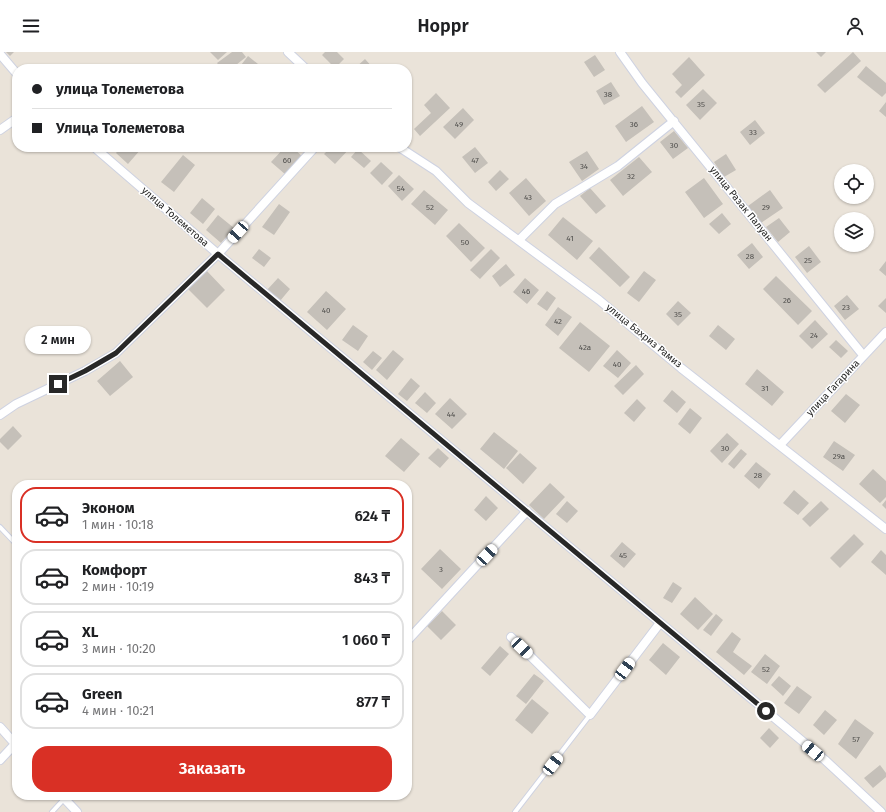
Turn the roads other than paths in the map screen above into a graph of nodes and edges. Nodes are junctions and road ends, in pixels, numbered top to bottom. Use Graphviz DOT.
graph roads {
  1 [pos="288,52"];
  2 [pos="620,52"];
  3 [pos="0,54"];
  4 [pos="301,64"];
  5 [pos="12,68"];
  6 [pos="674,121"];
  7 [pos="12,122"];
  8 [pos="0,130"];
  9 [pos="100,152"];
  10 [pos="310,152"];
  11 [pos="407,152"];
  12 [pos="519,240"];
  13 [pos="218,254"];
  14 [pos="886,332"];
  15 [pos="863,355"];
  16 [pos="0,415"];
  17 [pos="780,445"];
  18 [pos="527,511"];
  19 [pos="0,527"];
  20 [pos="886,529"];
  21 [pos="12,540"];
  22 [pos="660,623"];
  23 [pos="412,636"];
  24 [pos="511,637"];
  25 [pos="590,715"];
  26 [pos="0,727"];
  27 [pos="12,740"];
  28 [pos="12,749"];
  29 [pos="0,760"];
  30 [pos="61,800"];
  31 [pos="66,800"];
  32 [pos="52,812"];
  33 [pos="77,812"];
  34 [pos="515,812"];
  35 [pos="881,812"];
  1 -- 4 [label="street"];
  2 -- 6 [label="street, улица Разак Палуан"];
  3 -- 5 [label="street"];
  6 -- 12 [label="street"];
  6 -- 15 [label="street, улица Разак Палуан"];
  7 -- 8 [label="street"];
  9 -- 13 [label="street, улица Толеметова"];
  10 -- 13 [label="street, улица Толеметова"];
  11 -- 12 [label="street, улица Бахриз Рамиз"];
  12 -- 17 [label="street, улица Бахриз Рамиз"];
  13 -- 16 [label="street, улица Толеметова"];
  13 -- 18 [label="street, улица Толеметова"];
  14 -- 15 [label="street, улица Гагарина"];
  15 -- 17 [label="street, улица Гагарина"];
  17 -- 20 [label="street, улица Бахриз Рамиз"];
  18 -- 22 [label="street, улица Толеметова"];
  18 -- 23 [label="street"];
  19 -- 21 [label="lane"];
  22 -- 25 [label="street"];
  22 -- 35 [label="street, улица Толеметова"];
  24 -- 25 [label="street"];
  25 -- 34 [label="lane"];
  26 -- 27 [label="street"];
  28 -- 29 [label="street"];
  30 -- 32 [label="lane"];
  31 -- 33 [label="street"];
}
